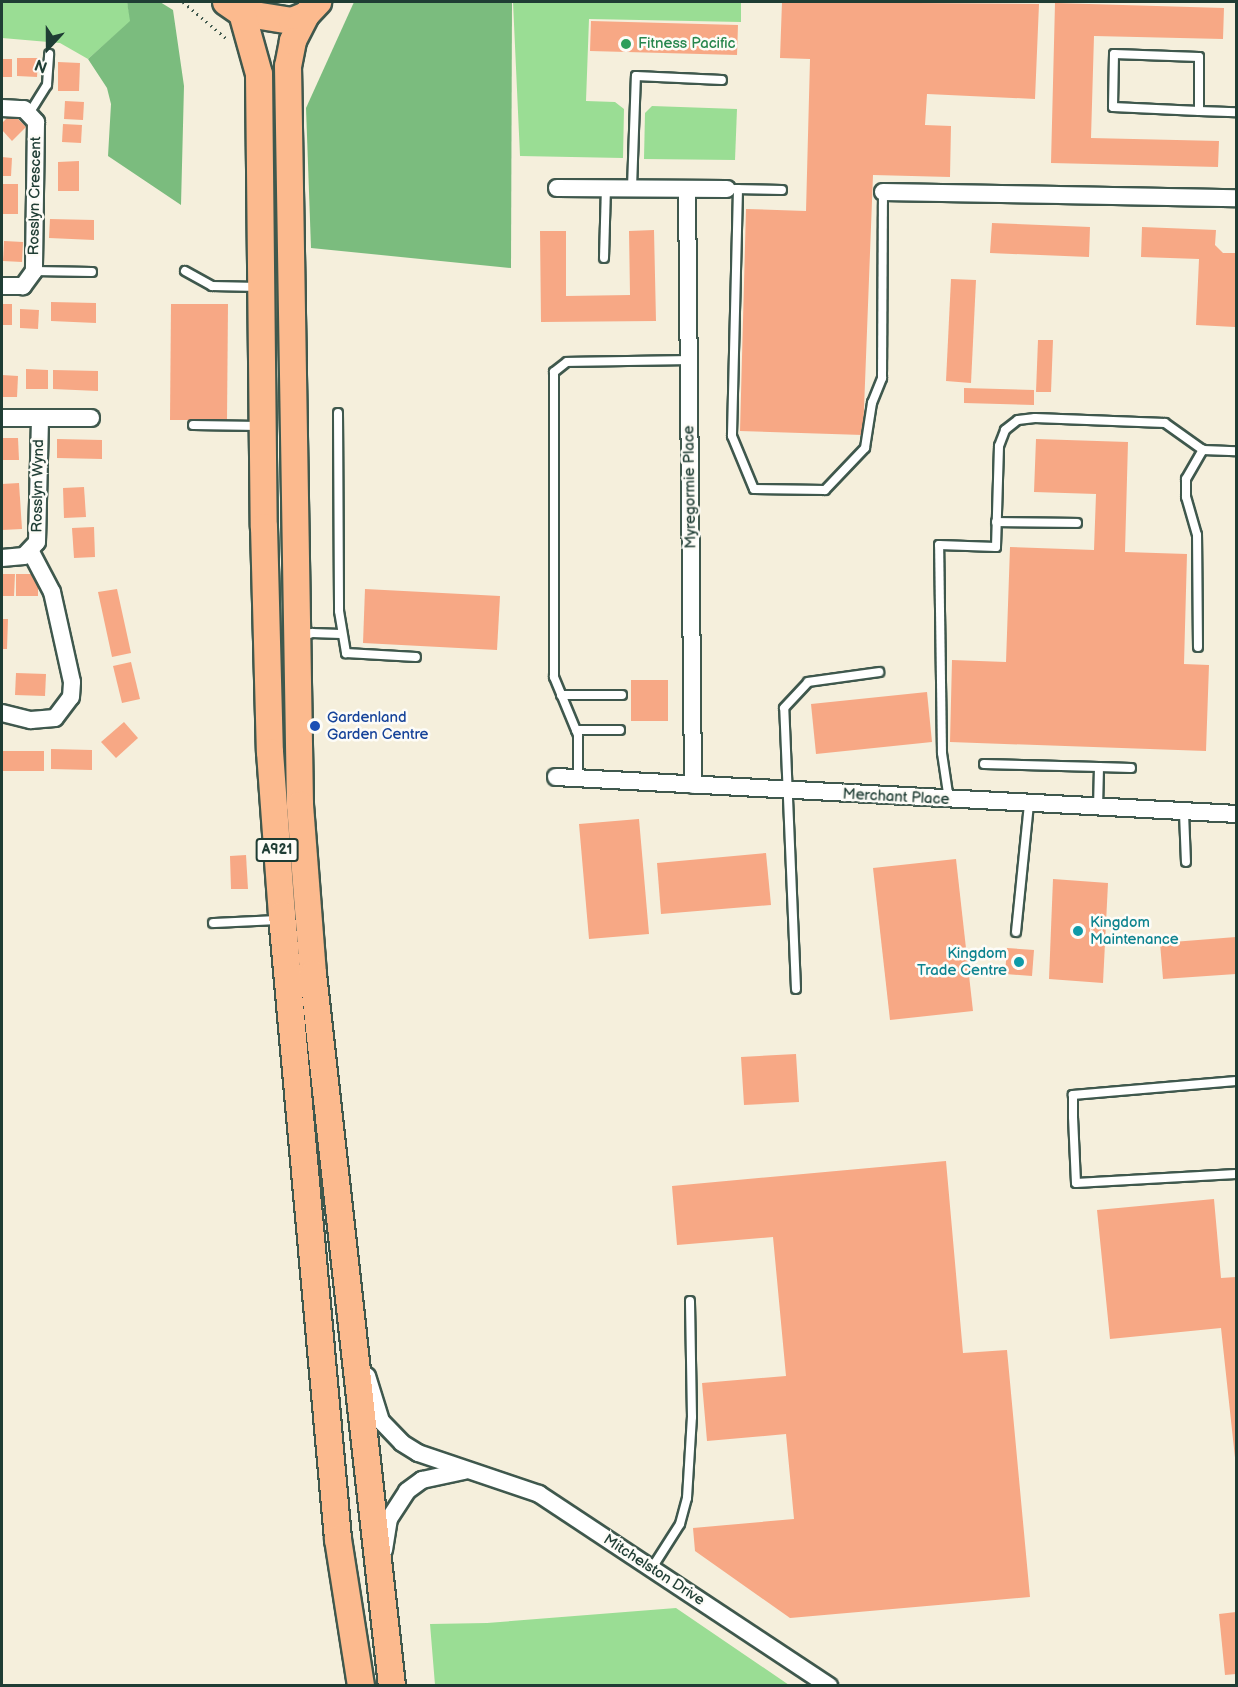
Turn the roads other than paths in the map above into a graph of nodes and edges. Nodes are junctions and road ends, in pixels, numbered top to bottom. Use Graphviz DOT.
graph roads {
  1 [pos="234,8"];
  2 [pos="312,8"];
  3 [pos="49,54"];
  4 [pos="722,80"];
  5 [pos="2,108"];
  6 [pos="1199,111"];
  7 [pos="1236,111"];
  8 [pos="30,112"];
  9 [pos="558,188"];
  10 [pos="606,188"];
  11 [pos="632,189"];
  12 [pos="687,189"];
  13 [pos="733,189"];
  14 [pos="782,190"];
  15 [pos="883,192"];
  16 [pos="1236,198"];
  17 [pos="604,258"];
  18 [pos="34,271"];
  19 [pos="185,271"];
  20 [pos="92,272"];
  21 [pos="2,286"];
  22 [pos="262,287"];
  23 [pos="688,360"];
  24 [pos="338,413"];
  25 [pos="2,418"];
  26 [pos="91,418"];
  27 [pos="39,419"];
  28 [pos="193,425"];
  29 [pos="263,426"];
  30 [pos="1203,450"];
  31 [pos="1236,451"];
  32 [pos="996,522"];
  33 [pos="1077,523"];
  34 [pos="31,552"];
  35 [pos="2,558"];
  36 [pos="341,634"];
  37 [pos="304,641"];
  38 [pos="1198,647"];
  39 [pos="416,657"];
  40 [pos="879,672"];
  41 [pos="622,694"];
  42 [pos="561,695"];
  43 [pos="2,713"];
  44 [pos="576,730"];
  45 [pos="620,730"];
  46 [pos="984,765"];
  47 [pos="1099,767"];
  48 [pos="1131,768"];
  49 [pos="556,777"];
  50 [pos="578,778"];
  51 [pos="693,785"];
  52 [pos="786,790"];
  53 [pos="949,800"];
  54 [pos="1029,804"];
  55 [pos="1098,808"];
  56 [pos="1184,813"];
  57 [pos="1236,814"];
  58 [pos="1186,862"];
  59 [pos="282,920"];
  60 [pos="213,922"];
  61 [pos="1016,932"];
  62 [pos="796,989"];
  63 [pos="1236,1080"];
  64 [pos="1236,1173"];
  65 [pos="346,1290"];
  66 [pos="690,1301"];
  67 [pos="471,1471"];
  68 [pos="652,1568"];
  69 [pos="391,1678"];
  70 [pos="361,1686"];
  71 [pos="829,1686"];
  1 -- 2 [label="main road, A921"];
  1 -- 22 [label="main road, A921"];
  2 -- 37 [label="main road, A921"];
  3 -- 8 [label="lane"];
  4 -- 11 [label="lane"];
  5 -- 8 [label="street"];
  6 -- 6 [label="lane"];
  6 -- 7 [label="lane"];
  8 -- 18 [label="street, Rosslyn Crescent"];
  9 -- 10 [label="street"];
  10 -- 11 [label="street"];
  10 -- 17 [label="lane"];
  11 -- 12 [label="street"];
  12 -- 13 [label="street"];
  12 -- 23 [label="street, Myregormie Place"];
  13 -- 14 [label="lane"];
  13 -- 15 [label="lane"];
  15 -- 16 [label="street"];
  18 -- 20 [label="lane"];
  18 -- 21 [label="street, Rosslyn Crescent"];
  19 -- 22 [label="lane"];
  22 -- 29 [label="main road, A921"];
  23 -- 42 [label="lane"];
  23 -- 51 [label="street, Myregormie Place"];
  24 -- 36 [label="lane"];
  25 -- 27 [label="street, Rosslyn Wynd"];
  26 -- 27 [label="street, Rosslyn Wynd"];
  27 -- 34 [label="street, Rosslyn Wynd"];
  28 -- 29 [label="lane"];
  29 -- 59 [label="main road, A921"];
  30 -- 31 [label="lane"];
  30 -- 32 [label="lane"];
  30 -- 38 [label="lane"];
  32 -- 33 [label="lane"];
  32 -- 53 [label="lane"];
  34 -- 35 [label="street"];
  34 -- 43 [label="street"];
  36 -- 37 [label="lane"];
  36 -- 39 [label="lane"];
  37 -- 65 [label="main road, A921"];
  40 -- 52 [label="lane"];
  41 -- 42 [label="lane"];
  42 -- 44 [label="lane"];
  44 -- 45 [label="lane"];
  44 -- 50 [label="lane"];
  46 -- 47 [label="lane"];
  47 -- 48 [label="lane"];
  47 -- 55 [label="lane"];
  49 -- 50 [label="street, Merchant Place"];
  50 -- 51 [label="street, Merchant Place"];
  51 -- 52 [label="street, Merchant Place"];
  52 -- 53 [label="street, Merchant Place"];
  52 -- 62 [label="lane"];
  53 -- 54 [label="street, Merchant Place"];
  54 -- 55 [label="street, Merchant Place"];
  54 -- 61 [label="lane"];
  55 -- 56 [label="street, Merchant Place"];
  56 -- 57 [label="street, Merchant Place"];
  56 -- 58 [label="lane"];
  59 -- 60 [label="lane"];
  59 -- 70 [label="main road, A921"];
  63 -- 64 [label="lane"];
  65 -- 67 [label="street, Mitchelston Drive"];
  65 -- 69 [label="main road, A921"];
  66 -- 68 [label="lane"];
  67 -- 68 [label="street, Mitchelston Drive"];
  67 -- 69 [label="street"];
  68 -- 71 [label="street, Mitchelston Drive"];
}
